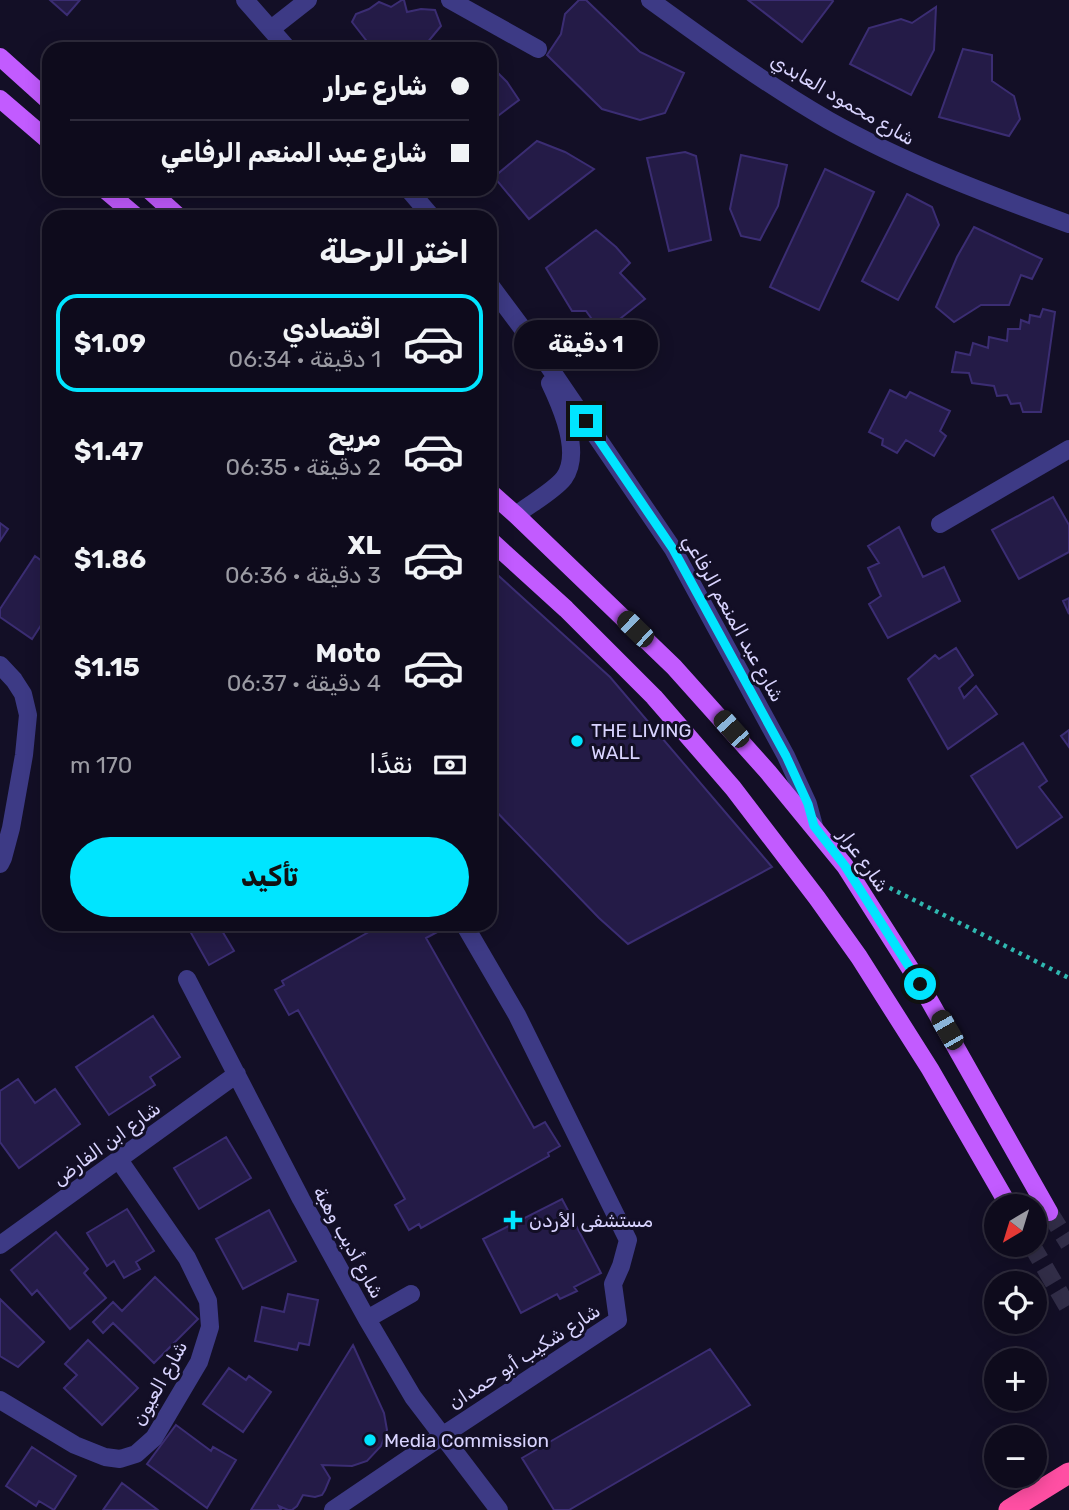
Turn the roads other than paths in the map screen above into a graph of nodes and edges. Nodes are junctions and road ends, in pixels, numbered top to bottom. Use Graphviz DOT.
graph roads {
  1 [pos="245,0"];
  2 [pos="308,0"];
  3 [pos="450,0"];
  4 [pos="650,0"];
  5 [pos="271,29"];
  6 [pos="282,42"];
  7 [pos="538,49"];
  8 [pos="0,57"];
  9 [pos="42,95"];
  10 [pos="0,99"];
  11 [pos="42,135"];
  12 [pos="112,196"];
  13 [pos="156,196"];
  14 [pos="414,196"];
  15 [pos="128,210"];
  16 [pos="171,210"];
  17 [pos="426,210"];
  18 [pos="1069,224"];
  19 [pos="497,294"];
  20 [pos="528,336"];
  21 [pos="1069,449"];
  22 [pos="497,498"];
  23 [pos="516,514"];
  24 [pos="940,524"];
  25 [pos="497,546"];
  26 [pos="0,665"];
  27 [pos="814,826"];
  28 [pos="0,864"];
  29 [pos="468,931"];
  30 [pos="187,979"];
  31 [pos="237,1074"];
  32 [pos="119,1160"];
  33 [pos="1002,1194"];
  34 [pos="1049,1212"];
  35 [pos="0,1245"];
  36 [pos="411,1294"];
  37 [pos="367,1319"];
  38 [pos="0,1400"];
  39 [pos="442,1436"];
  40 [pos="1069,1473"];
  41 [pos="333,1510"];
  42 [pos="499,1510"];
  43 [pos="1009,1510"];
  1 -- 5 [label="street"];
  2 -- 5 [label="street"];
  3 -- 7 [label="street"];
  4 -- 18 [label="street, شارع محمود العابدي"];
  5 -- 6 [label="street"];
  8 -- 9 [label="main road"];
  10 -- 11 [label="main road"];
  12 -- 15 [label="main road"];
  13 -- 16 [label="main road"];
  14 -- 17 [label="street"];
  19 -- 20 [label="street, شارع عبد المنعم الرفاعي"];
  20 -- 23 [label="street, شارع عبد المنعم الرفاعي"];
  20 -- 27 [label="street, شارع عبد المنعم الرفاعي"];
  21 -- 24 [label="street"];
  22 -- 23 [label="main road, شارع عرار"];
  23 -- 27 [label="main road, شارع عرار"];
  25 -- 33 [label="main road"];
  26 -- 28 [label="street"];
  27 -- 34 [label="main road, شارع عرار"];
  29 -- 39 [label="street, شارع شكيب أبو حمدان"];
  30 -- 31 [label="street, شارع أديب وهبة"];
  31 -- 32 [label="street, شارع ابن الفارض"];
  31 -- 37 [label="street, شارع أديب وهبة"];
  32 -- 35 [label="street, شارع ابن الفارض"];
  32 -- 38 [label="street, شارع العيون"];
  36 -- 37 [label="street"];
  37 -- 39 [label="street, شارع أديب وهبة"];
  39 -- 41 [label="street, شارع شكيب أبو حمدان"];
  39 -- 42 [label="street, شارع أديب وهبة"];
  40 -- 43 [label="highway"];
}
